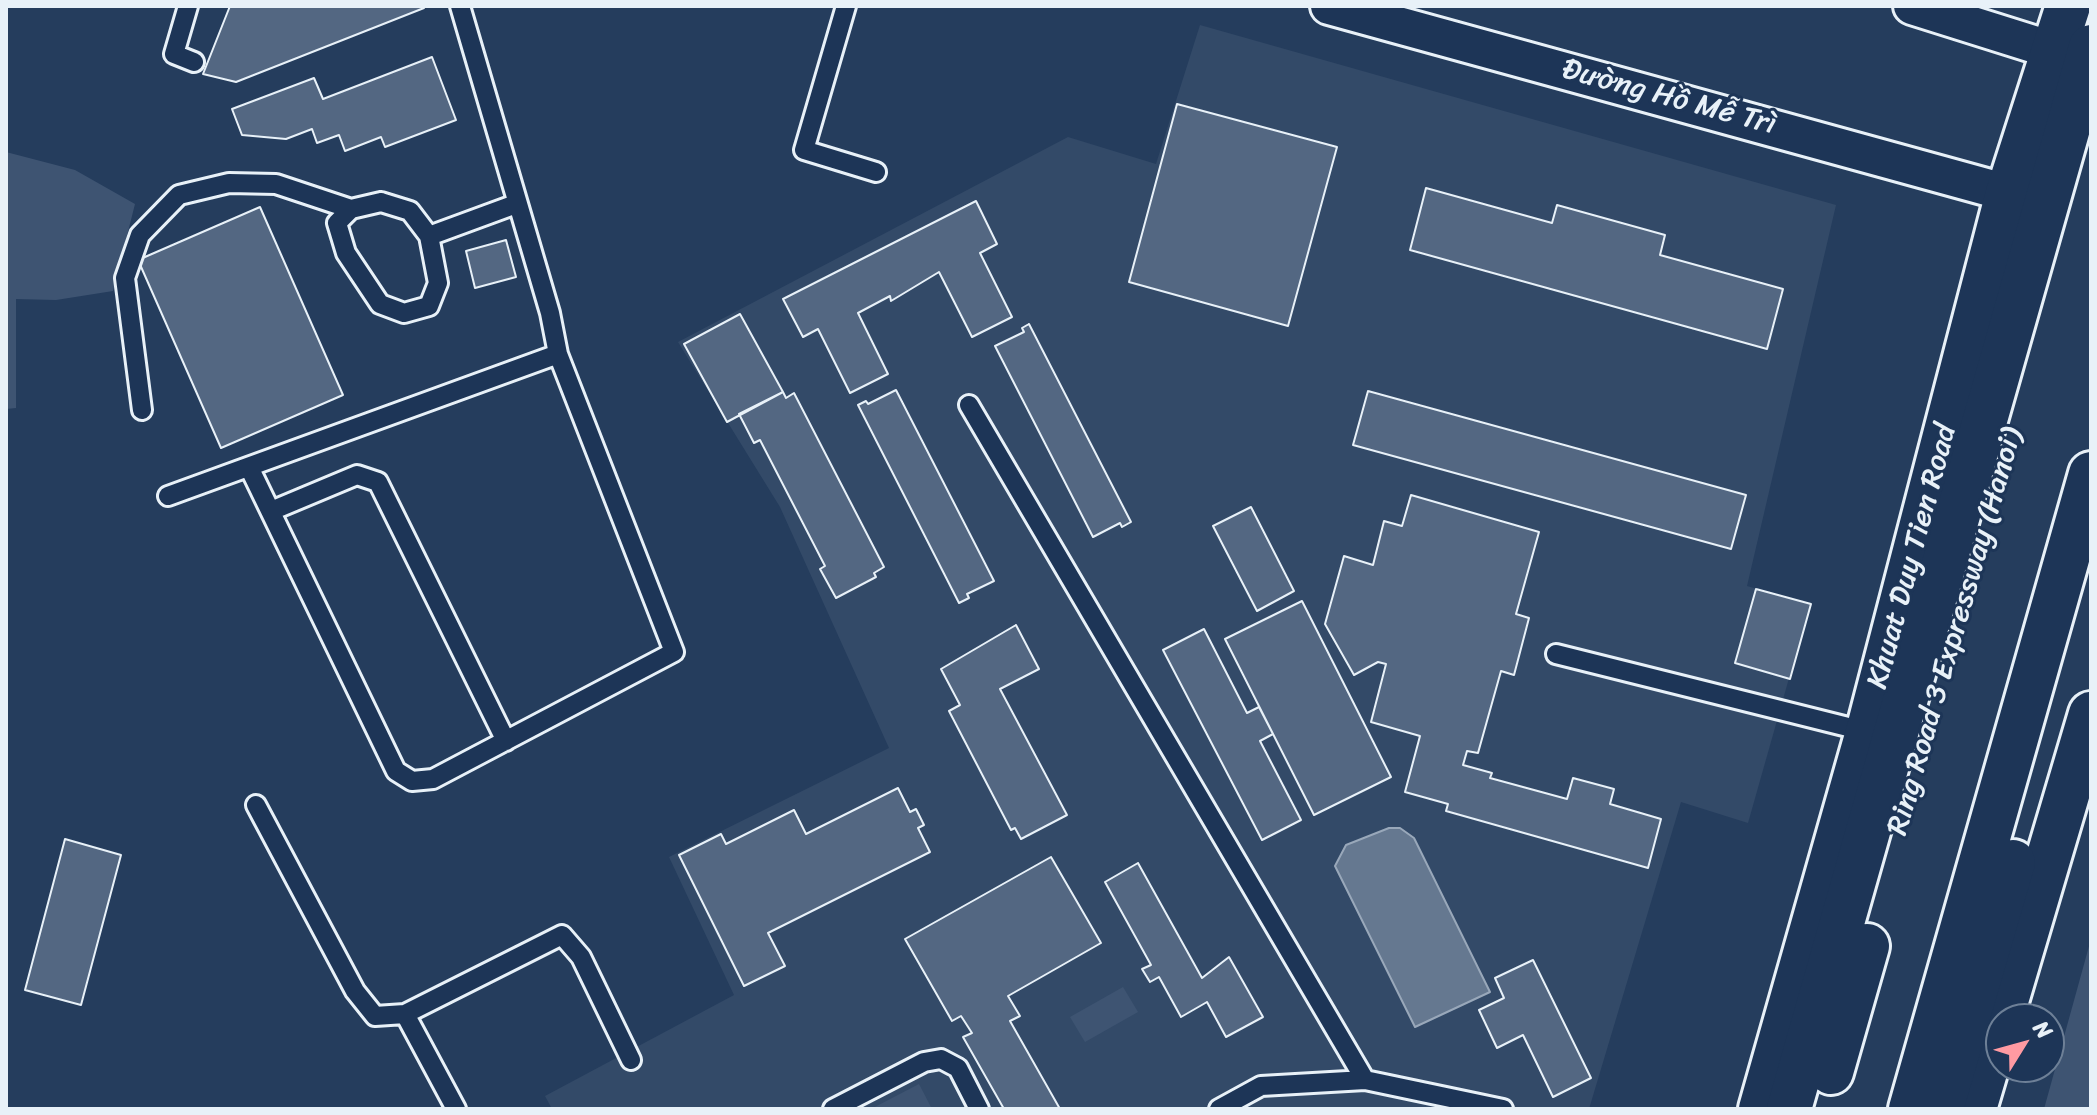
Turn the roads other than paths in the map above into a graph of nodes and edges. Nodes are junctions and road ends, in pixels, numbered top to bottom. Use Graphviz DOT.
graph roads {
  1 [pos="188,6"];
  2 [pos="460,6"];
  3 [pos="846,6"];
  4 [pos="1329,6"];
  5 [pos="2068,6"];
  6 [pos="1917,7"];
  7 [pos="2072,48"];
  8 [pos="194,62"];
  9 [pos="2091,155"];
  10 [pos="876,172"];
  11 [pos="2008,193"];
  12 [pos="516,204"];
  13 [pos="351,209"];
  14 [pos="429,236"];
  15 [pos="558,354"];
  16 [pos="969,405"];
  17 [pos="142,410"];
  18 [pos="249,467"];
  19 [pos="2091,474"];
  20 [pos="168,496"];
  21 [pos="271,511"];
  22 [pos="2091,584"];
  23 [pos="1556,654"];
  24 [pos="2091,714"];
  25 [pos="1868,732"];
  26 [pos="506,741"];
  27 [pos="256,805"];
  28 [pos="405,1014"];
  29 [pos="631,1060"];
  30 [pos="1365,1080"];
  31 [pos="456,1109"];
  32 [pos="833,1109"];
  33 [pos="979,1109"];
  34 [pos="1219,1109"];
  35 [pos="1503,1109"];
  36 [pos="1761,1109"];
  37 [pos="1789,1109"];
  38 [pos="1821,1109"];
  39 [pos="1911,1109"];
  40 [pos="1941,1109"];
  41 [pos="1974,1109"];
  1 -- 8 [label="lane"];
  2 -- 12 [label="lane"];
  3 -- 10 [label="lane"];
  4 -- 11 [label="street, Đường Hồ Mễ Trì"];
  5 -- 7 [label="main road, Khuat Duy Tien Road"];
  6 -- 7 [label="street"];
  7 -- 11 [label="main road, Khuat Duy Tien Road"];
  7 -- 37 [label="main road"];
  9 -- 38 [label="main road, Ring Road 3 Expressway (Hanoi)"];
  11 -- 25 [label="main road, Khuat Duy Tien Road"];
  12 -- 14 [label="lane"];
  12 -- 15 [label="lane"];
  13 -- 14 [label="lane"];
  13 -- 14 [label="lane"];
  13 -- 17 [label="lane"];
  15 -- 18 [label="lane"];
  15 -- 26 [label="lane"];
  16 -- 30 [label="lane"];
  18 -- 20 [label="lane"];
  18 -- 21 [label="lane"];
  19 -- 39 [label="main road"];
  21 -- 26 [label="lane"];
  21 -- 26 [label="lane"];
  22 -- 40 [label="main road"];
  23 -- 25 [label="lane"];
  24 -- 41 [label="main road"];
  25 -- 36 [label="main road, Khuat Duy Tien Road"];
  27 -- 28 [label="lane"];
  28 -- 29 [label="lane"];
  28 -- 31 [label="lane"];
  30 -- 34 [label="lane"];
  30 -- 35 [label="lane"];
  32 -- 33 [label="lane"];
}
